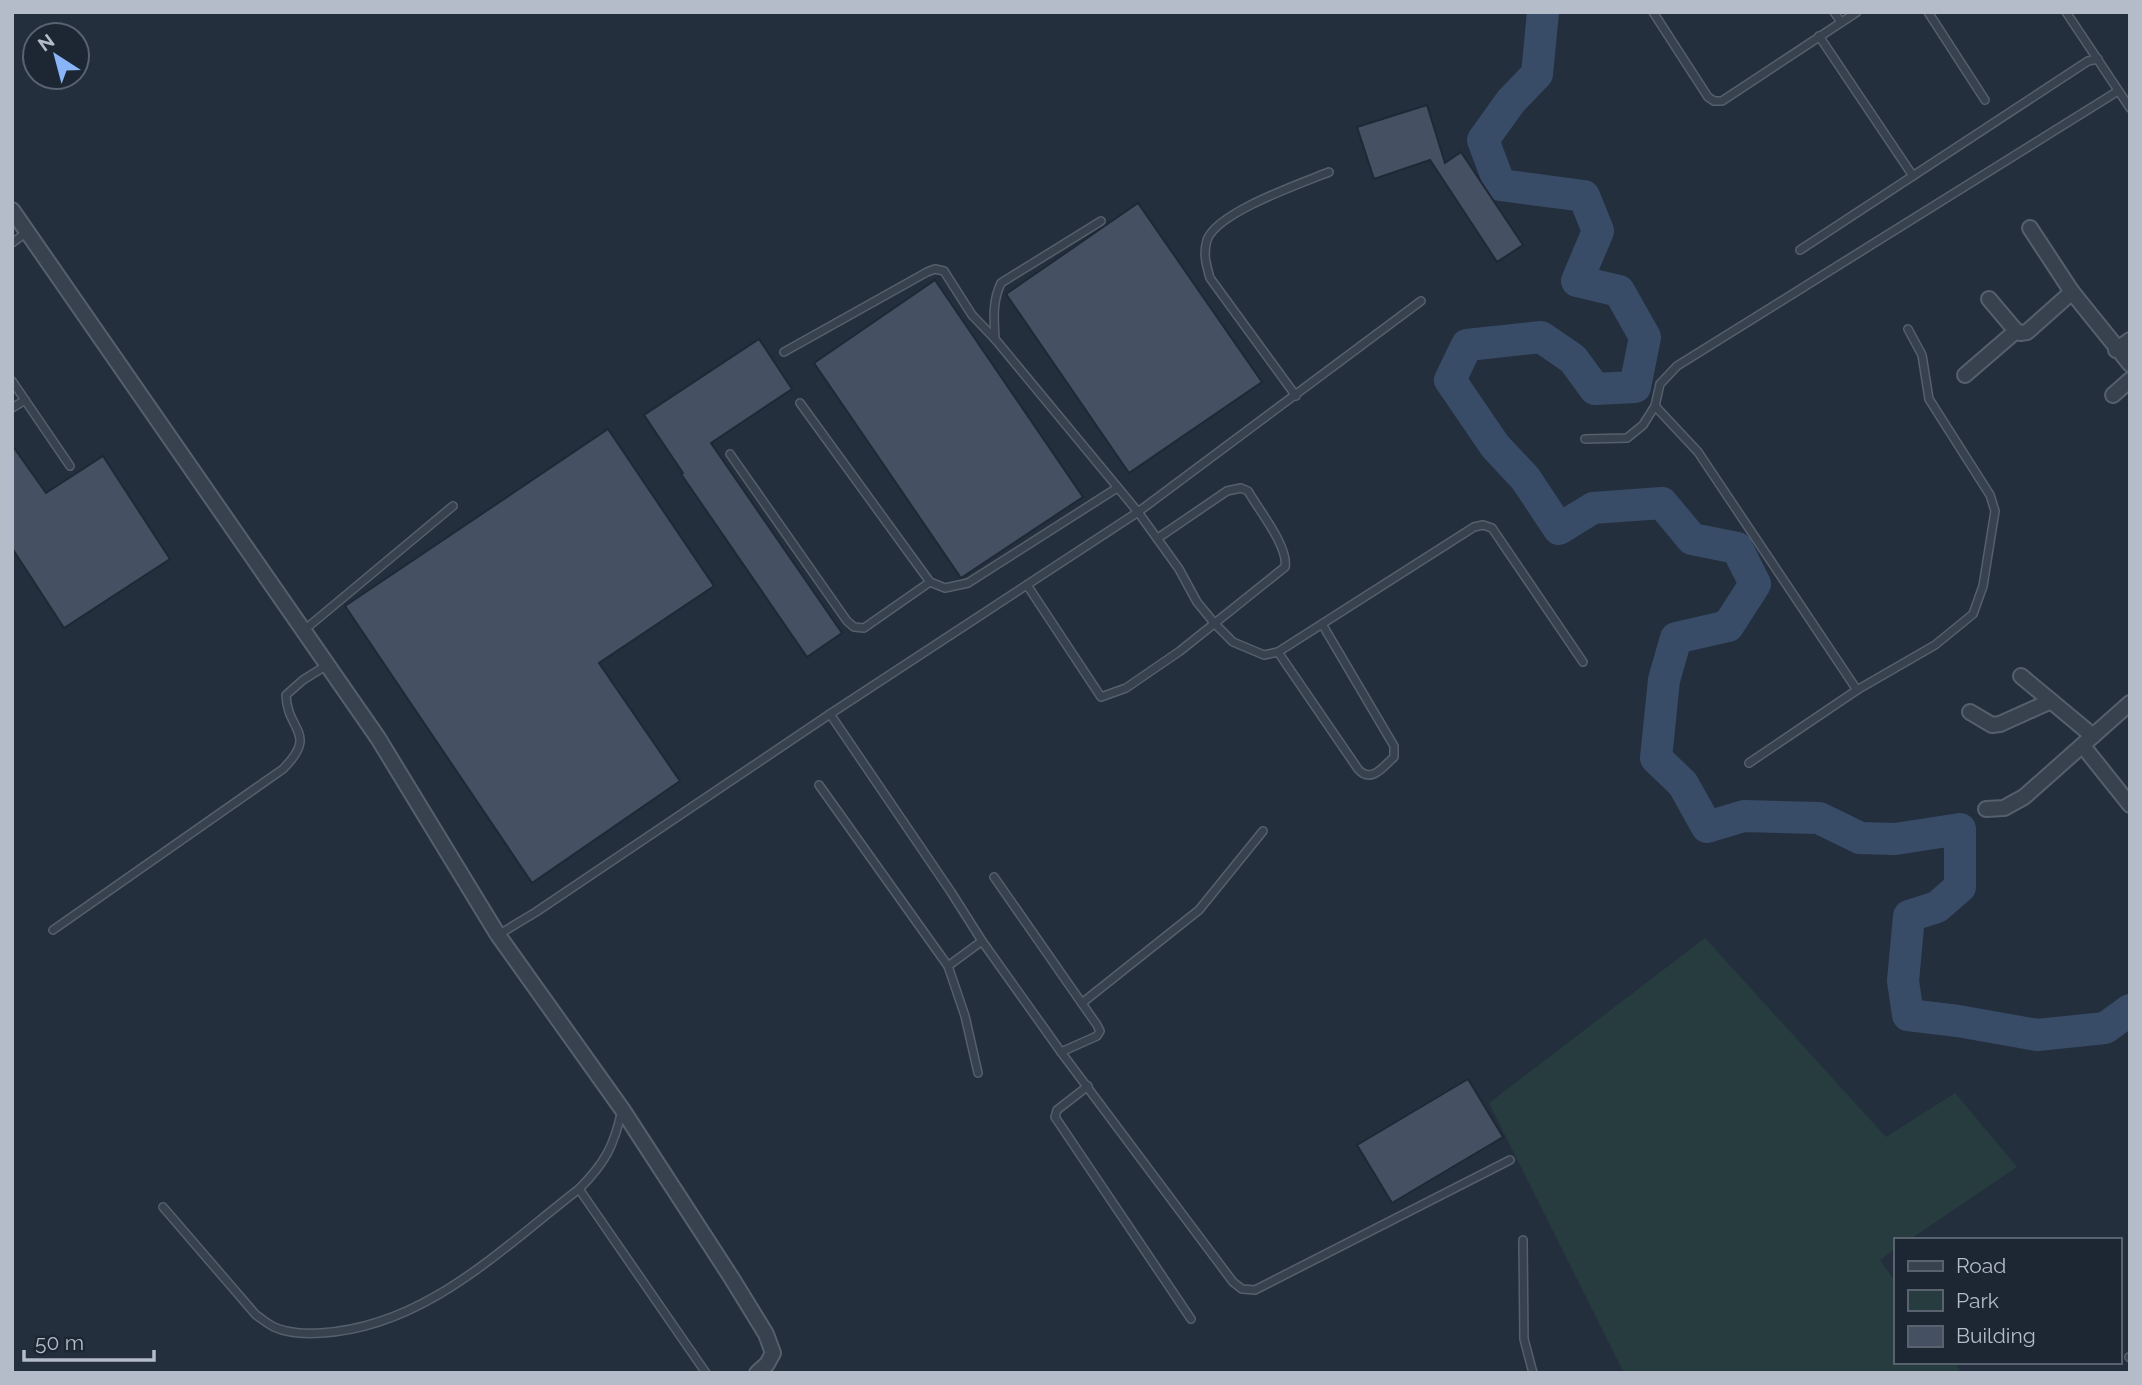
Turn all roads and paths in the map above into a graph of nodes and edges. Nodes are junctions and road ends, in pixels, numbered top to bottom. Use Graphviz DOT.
graph roads {
  1 [pos="1653,12"];
  2 [pos="1834,12"];
  3 [pos="1857,12"];
  4 [pos="1928,12"];
  5 [pos="2066,12"];
  6 [pos="1841,22"];
  7 [pos="1819,36"];
  8 [pos="2098,59"];
  9 [pos="2118,90"];
  10 [pos="1985,100"];
  11 [pos="2130,108"];
  12 [pos="1329,172"];
  13 [pos="1913,176"];
  14 [pos="12,210"];
  15 [pos="1101,221"];
  16 [pos="2031,228"];
  17 [pos="27,232"];
  18 [pos="12,243"];
  19 [pos="1800,250"];
  20 [pos="2072,292"];
  21 [pos="1989,299"];
  22 [pos="1421,301"];
  23 [pos="1908,329"];
  24 [pos="2016,331"];
  25 [pos="995,339"];
  26 [pos="2130,340"];
  27 [pos="2116,349"];
  28 [pos="784,352"];
  29 [pos="2130,364"];
  30 [pos="1965,375"];
  31 [pos="2130,380"];
  32 [pos="12,381"];
  33 [pos="2113,395"];
  34 [pos="1296,396"];
  35 [pos="25,400"];
  36 [pos="800,403"];
  37 [pos="1655,406"];
  38 [pos="12,408"];
  39 [pos="1585,439"];
  40 [pos="730,454"];
  41 [pos="70,466"];
  42 [pos="1117,488"];
  43 [pos="453,506"];
  44 [pos="1138,512"];
  45 [pos="1158,538"];
  46 [pos="930,582"];
  47 [pos="1027,585"];
  48 [pos="1215,624"];
  49 [pos="1322,624"];
  50 [pos="303,631"];
  51 [pos="1278,652"];
  52 [pos="1583,662"];
  53 [pos="327,665"];
  54 [pos="2021,676"];
  55 [pos="1857,690"];
  56 [pos="2051,701"];
  57 [pos="2130,703"];
  58 [pos="1970,712"];
  59 [pos="830,714"];
  60 [pos="2088,741"];
  61 [pos="1749,762"];
  62 [pos="819,785"];
  63 [pos="2130,805"];
  64 [pos="1986,808"];
  65 [pos="1264,831"];
  66 [pos="994,877"];
  67 [pos="52,930"];
  68 [pos="498,935"];
  69 [pos="982,941"];
  70 [pos="948,966"];
  71 [pos="1082,1003"];
  72 [pos="1062,1052"];
  73 [pos="978,1073"];
  74 [pos="1088,1086"];
  75 [pos="622,1109"];
  76 [pos="1510,1160"];
  77 [pos="579,1189"];
  78 [pos="163,1208"];
  79 [pos="1523,1240"];
  80 [pos="1191,1319"];
  81 [pos="706,1373"];
  82 [pos="757,1373"];
  83 [pos="1533,1373"];
  1 -- 7 [label="lane"];
  2 -- 6 [label="lane"];
  3 -- 6 [label="lane"];
  4 -- 10 [label="lane"];
  5 -- 8 [label="lane"];
  6 -- 7 [label="lane"];
  7 -- 13 [label="lane"];
  8 -- 9 [label="lane"];
  8 -- 13 [label="lane"];
  9 -- 11 [label="lane"];
  9 -- 37 [label="lane"];
  12 -- 34 [label="lane"];
  13 -- 19 [label="lane"];
  14 -- 17 [label="street"];
  15 -- 25 [label="lane"];
  16 -- 20 [label="street"];
  17 -- 18 [label="lane"];
  17 -- 50 [label="street"];
  20 -- 24 [label="street"];
  20 -- 27 [label="street"];
  21 -- 24 [label="street"];
  22 -- 34 [label="lane"];
  23 -- 55 [label="lane"];
  24 -- 30 [label="street"];
  25 -- 28 [label="lane"];
  25 -- 42 [label="lane"];
  26 -- 27 [label="street"];
  27 -- 29 [label="street"];
  31 -- 33 [label="street"];
  32 -- 35 [label="lane"];
  34 -- 44 [label="lane"];
  35 -- 38 [label="lane"];
  35 -- 41 [label="lane"];
  36 -- 46 [label="lane"];
  37 -- 39 [label="lane"];
  37 -- 55 [label="lane"];
  40 -- 46 [label="lane"];
  42 -- 44 [label="lane"];
  42 -- 46 [label="lane"];
  43 -- 50 [label="lane"];
  44 -- 45 [label="lane"];
  44 -- 47 [label="lane"];
  45 -- 48 [label="lane"];
  45 -- 48 [label="lane"];
  47 -- 48 [label="lane"];
  47 -- 59 [label="lane"];
  48 -- 51 [label="lane"];
  49 -- 51 [label="lane"];
  49 -- 51 [label="lane"];
  49 -- 52 [label="lane"];
  50 -- 53 [label="street"];
  53 -- 67 [label="lane"];
  53 -- 68 [label="street"];
  54 -- 56 [label="street"];
  55 -- 61 [label="lane"];
  56 -- 58 [label="street"];
  56 -- 60 [label="street"];
  57 -- 60 [label="street"];
  59 -- 68 [label="lane"];
  59 -- 69 [label="lane"];
  60 -- 63 [label="street"];
  60 -- 64 [label="street"];
  62 -- 70 [label="lane"];
  65 -- 71 [label="lane"];
  66 -- 71 [label="lane"];
  68 -- 75 [label="street"];
  69 -- 70 [label="lane"];
  69 -- 72 [label="lane"];
  70 -- 73 [label="lane"];
  71 -- 72 [label="lane"];
  72 -- 74 [label="lane"];
  74 -- 76 [label="lane"];
  74 -- 80 [label="lane"];
  75 -- 77 [label="lane"];
  75 -- 82 [label="street"];
  77 -- 78 [label="lane"];
  77 -- 81 [label="lane"];
  79 -- 83 [label="lane"];
}
